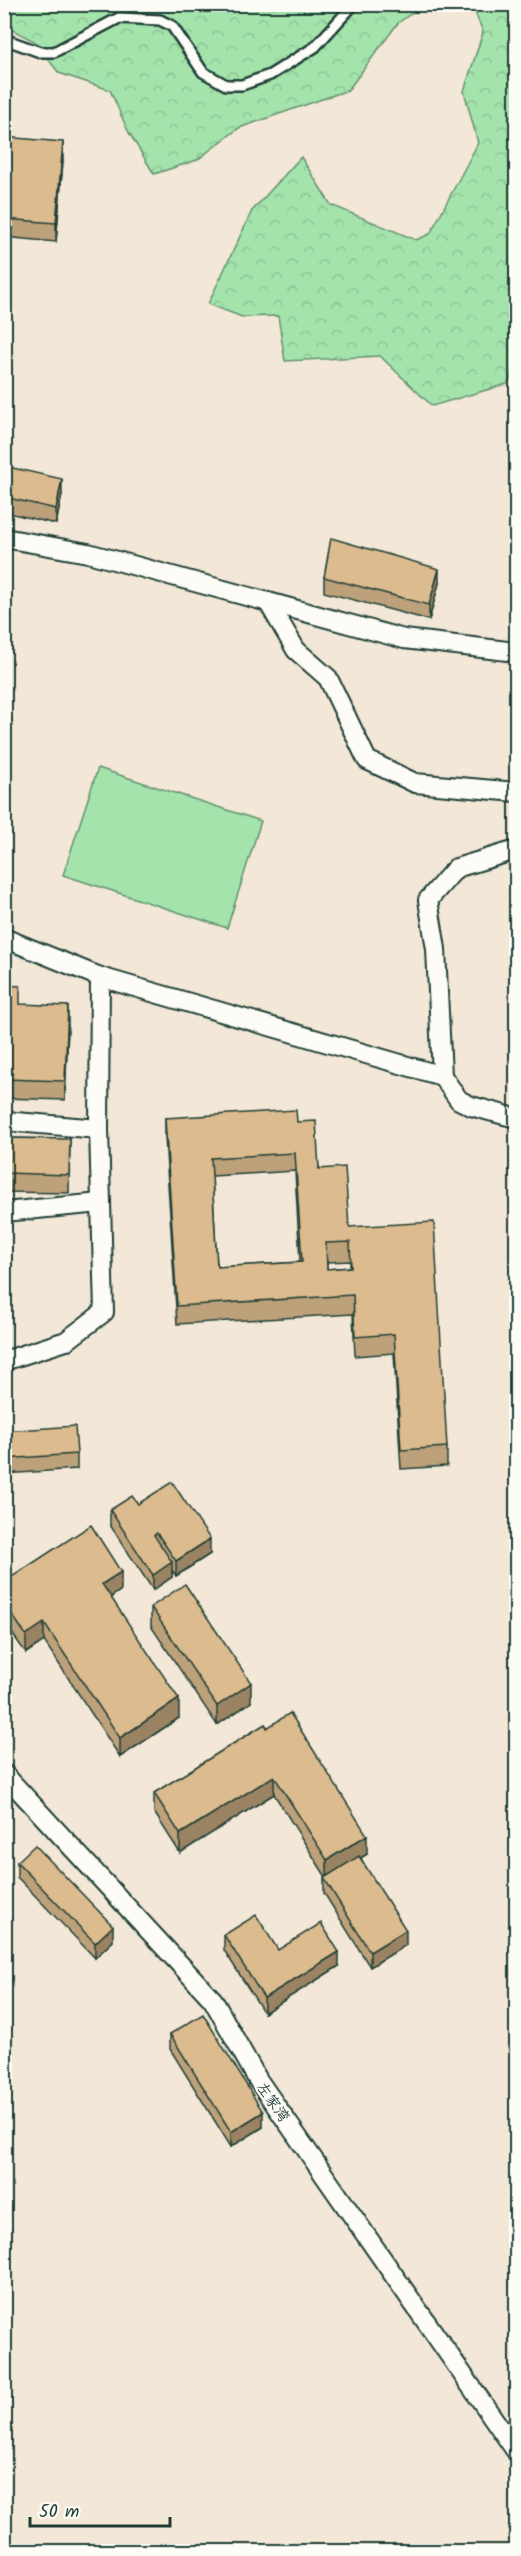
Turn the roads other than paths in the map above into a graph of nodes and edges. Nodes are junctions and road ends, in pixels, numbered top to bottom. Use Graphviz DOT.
graph roads {
  1 [pos="354,4"];
  2 [pos="4,39"];
  3 [pos="4,537"];
  4 [pos="268,602"];
  5 [pos="516,652"];
  6 [pos="516,792"];
  7 [pos="516,850"];
  8 [pos="4,938"];
  9 [pos="100,977"];
  10 [pos="442,1076"];
  11 [pos="516,1118"];
  12 [pos="4,1122"];
  13 [pos="99,1129"];
  14 [pos="101,1203"];
  15 [pos="4,1212"];
  16 [pos="4,1361"];
  17 [pos="4,1774"];
  18 [pos="516,2451"];
  1 -- 2 [label="lane"];
  3 -- 4 [label="street"];
  4 -- 5 [label="street"];
  4 -- 6 [label="street"];
  7 -- 10 [label="street"];
  8 -- 9 [label="street"];
  9 -- 10 [label="street"];
  9 -- 13 [label="street"];
  10 -- 11 [label="street"];
  12 -- 13 [label="street"];
  13 -- 14 [label="street"];
  14 -- 15 [label="street"];
  14 -- 16 [label="street"];
  17 -- 18 [label="street, 左家湾"];
}
